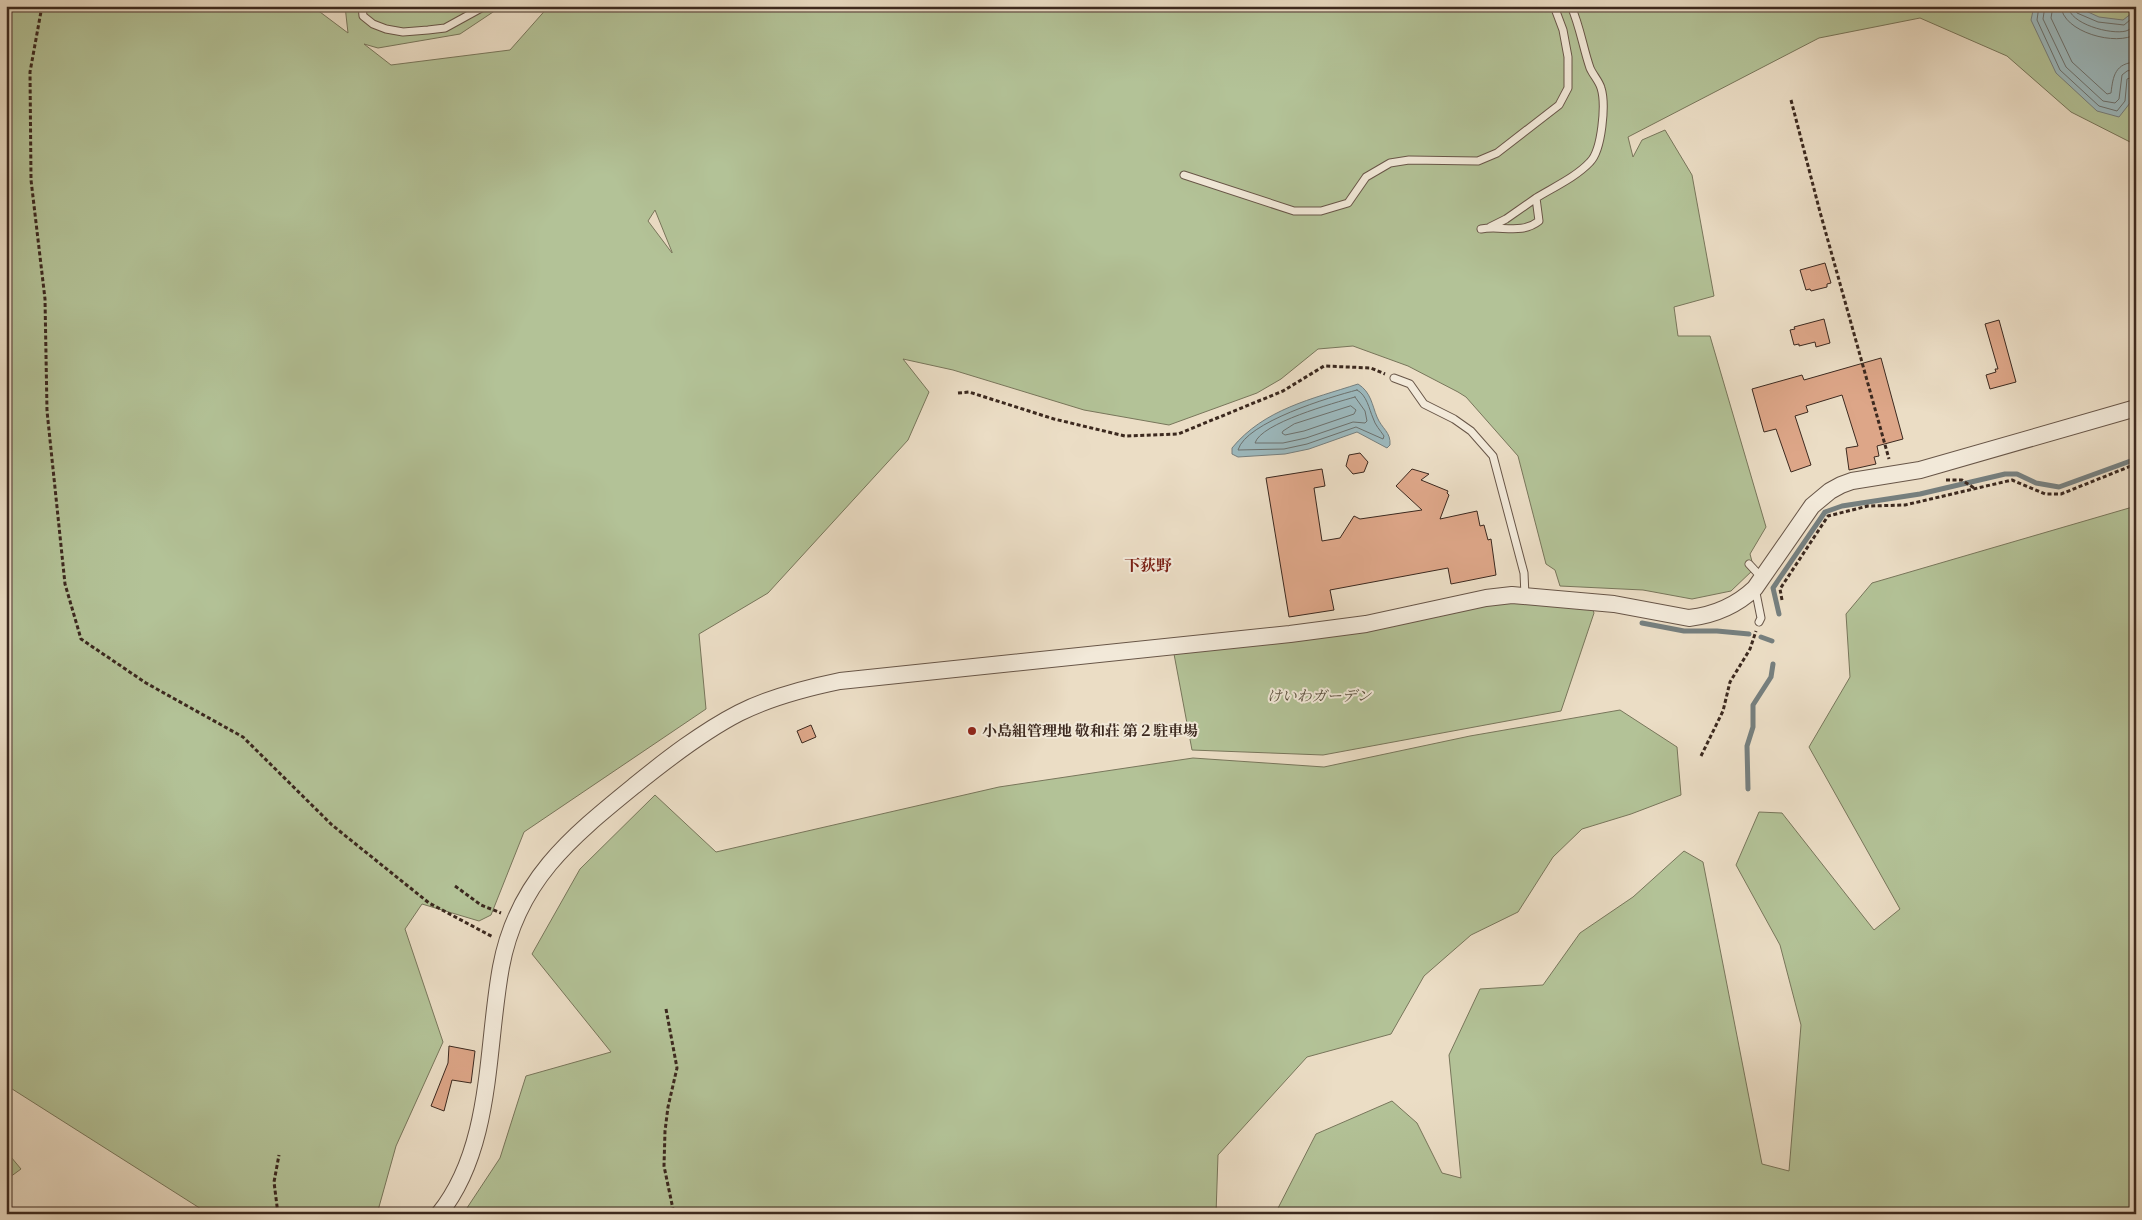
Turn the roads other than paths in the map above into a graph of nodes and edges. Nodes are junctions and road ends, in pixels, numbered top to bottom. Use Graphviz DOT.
graph roads {
  1 [pos="362,6"];
  2 [pos="485,6"];
  3 [pos="1554,6"];
  4 [pos="1571,6"];
  5 [pos="1184,175"];
  6 [pos="1536,198"];
  7 [pos="1490,227"];
  8 [pos="1480,228"];
  9 [pos="1394,378"];
  10 [pos="2136,408"];
  11 [pos="1749,564"];
  12 [pos="1759,582"];
  13 [pos="1525,596"];
  14 [pos="1759,622"];
  15 [pos="439,1214"];
  1 -- 2 [label="lane"];
  3 -- 5 [label="lane"];
  4 -- 6 [label="lane"];
  6 -- 7 [label="lane"];
  6 -- 7 [label="lane"];
  7 -- 8 [label="lane"];
  9 -- 13 [label="lane"];
  10 -- 12 [label="street"];
  11 -- 12 [label="lane"];
  12 -- 13 [label="street"];
  12 -- 14 [label="lane"];
  13 -- 15 [label="street"];
}
